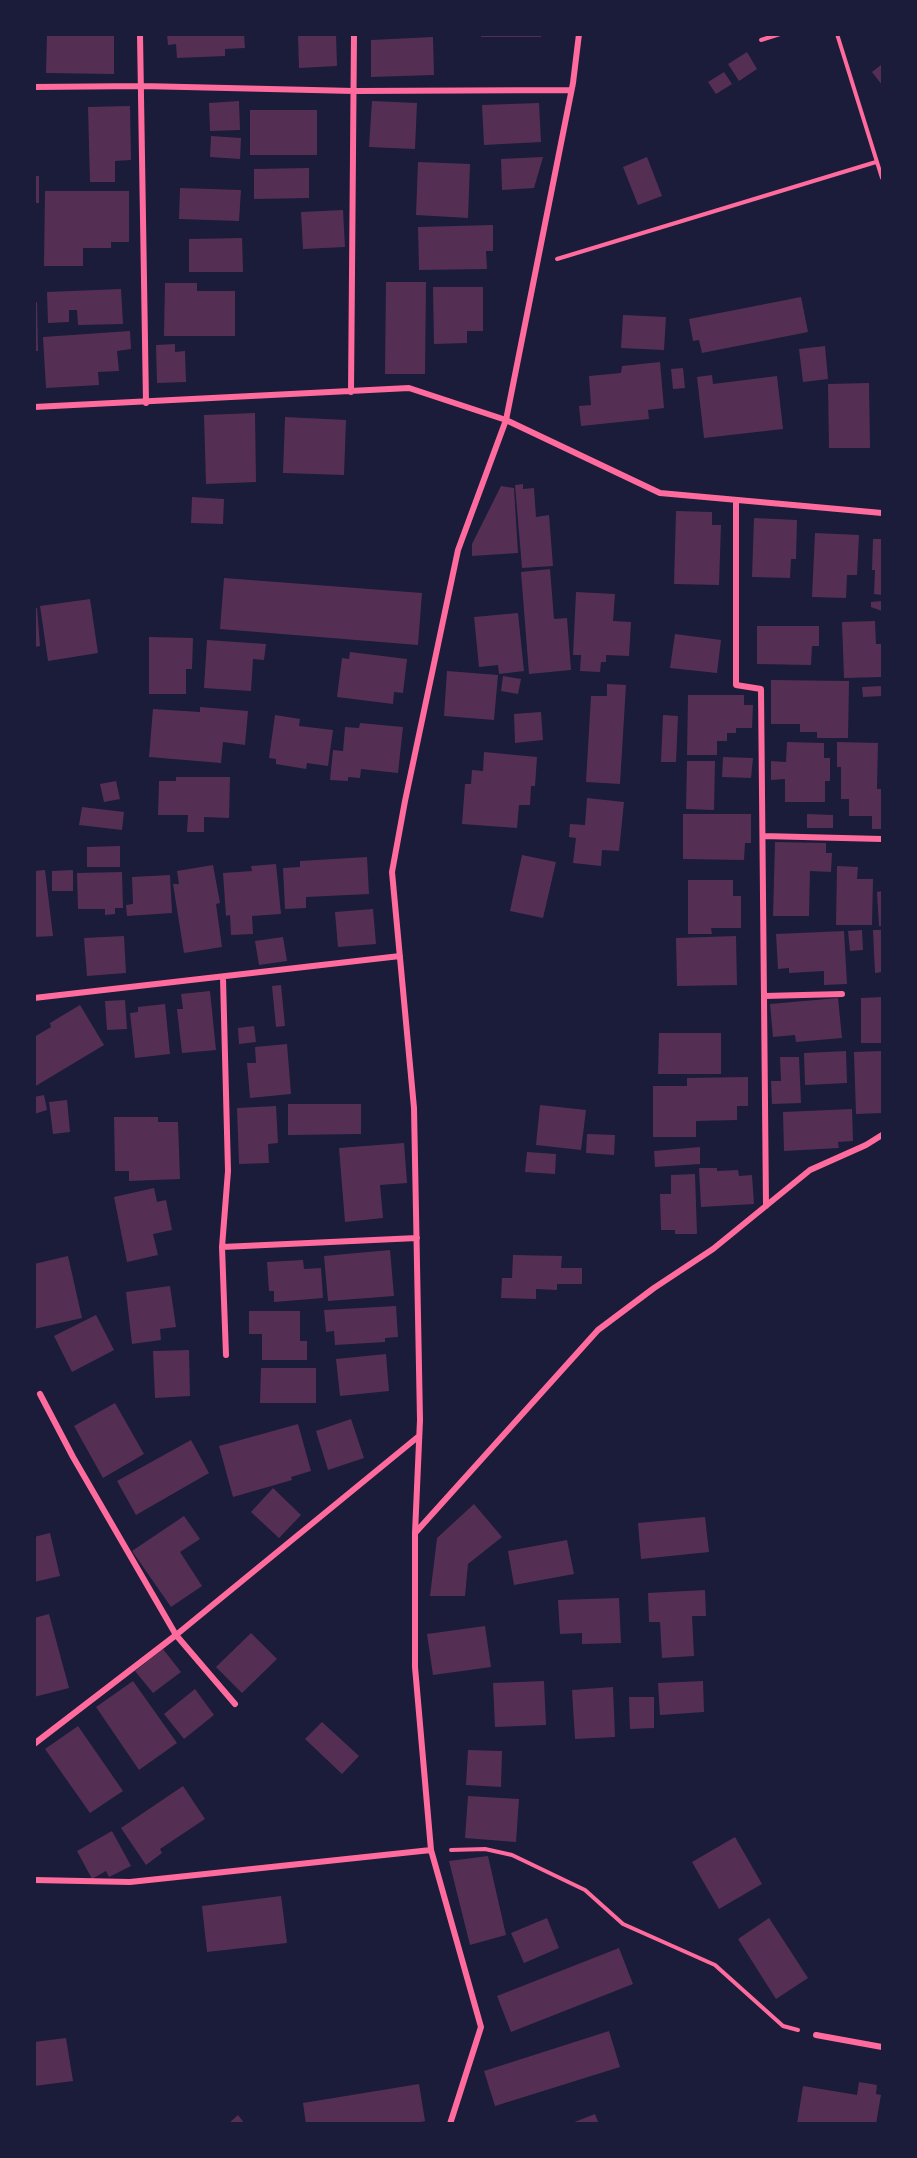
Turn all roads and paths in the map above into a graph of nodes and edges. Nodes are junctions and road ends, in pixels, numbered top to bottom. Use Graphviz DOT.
graph roads {
  1 [pos="140,34"];
  2 [pos="354,34"];
  3 [pos="579,34"];
  4 [pos="780,34"];
  5 [pos="837,34"];
  6 [pos="761,40"];
  7 [pos="142,86"];
  8 [pos="34,87"];
  9 [pos="571,90"];
  10 [pos="354,91"];
  11 [pos="876,162"];
  12 [pos="882,178"];
  13 [pos="537,265"];
  14 [pos="351,392"];
  15 [pos="146,403"];
  16 [pos="34,407"];
  17 [pos="506,420"];
  18 [pos="736,500"];
  19 [pos="882,513"];
  20 [pos="763,836"];
  21 [pos="882,839"];
  22 [pos="400,956"];
  23 [pos="223,978"];
  24 [pos="842,994"];
  25 [pos="764,996"];
  26 [pos="34,998"];
  27 [pos="882,1135"];
  28 [pos="766,1206"];
  29 [pos="417,1238"];
  30 [pos="222,1247"];
  31 [pos="226,1355"];
  32 [pos="40,1394"];
  33 [pos="419,1436"];
  34 [pos="415,1533"];
  35 [pos="176,1635"];
  36 [pos="235,1704"];
  37 [pos="34,1744"];
  38 [pos="431,1850"];
  39 [pos="34,1880"];
  40 [pos="816,2035"];
  41 [pos="882,2047"];
  42 [pos="450,2124"];
  1 -- 7 [label="street"];
  2 -- 10 [label="street"];
  3 -- 9 [label="street"];
  4 -- 6 [label="path"];
  5 -- 11 [label="path"];
  7 -- 8 [label="street"];
  7 -- 10 [label="street"];
  7 -- 15 [label="street"];
  9 -- 10 [label="street"];
  9 -- 13 [label="street"];
  10 -- 14 [label="street"];
  11 -- 12 [label="path"];
  11 -- 13 [label="path"];
  13 -- 17 [label="street"];
  14 -- 15 [label="street"];
  14 -- 17 [label="street"];
  15 -- 16 [label="street"];
  17 -- 18 [label="street"];
  17 -- 22 [label="street"];
  18 -- 19 [label="street"];
  18 -- 20 [label="street"];
  20 -- 21 [label="street"];
  20 -- 25 [label="street"];
  22 -- 23 [label="street"];
  22 -- 29 [label="street"];
  23 -- 26 [label="street"];
  23 -- 30 [label="street"];
  24 -- 25 [label="street"];
  25 -- 28 [label="street"];
  27 -- 28 [label="street"];
  28 -- 34 [label="street"];
  29 -- 30 [label="street"];
  29 -- 33 [label="street"];
  30 -- 31 [label="street"];
  32 -- 35 [label="street"];
  33 -- 34 [label="street"];
  33 -- 35 [label="street"];
  34 -- 38 [label="street"];
  35 -- 36 [label="street"];
  35 -- 37 [label="street"];
  38 -- 39 [label="street"];
  38 -- 40 [label="path"];
  38 -- 42 [label="street"];
  40 -- 41 [label="street"];
}
